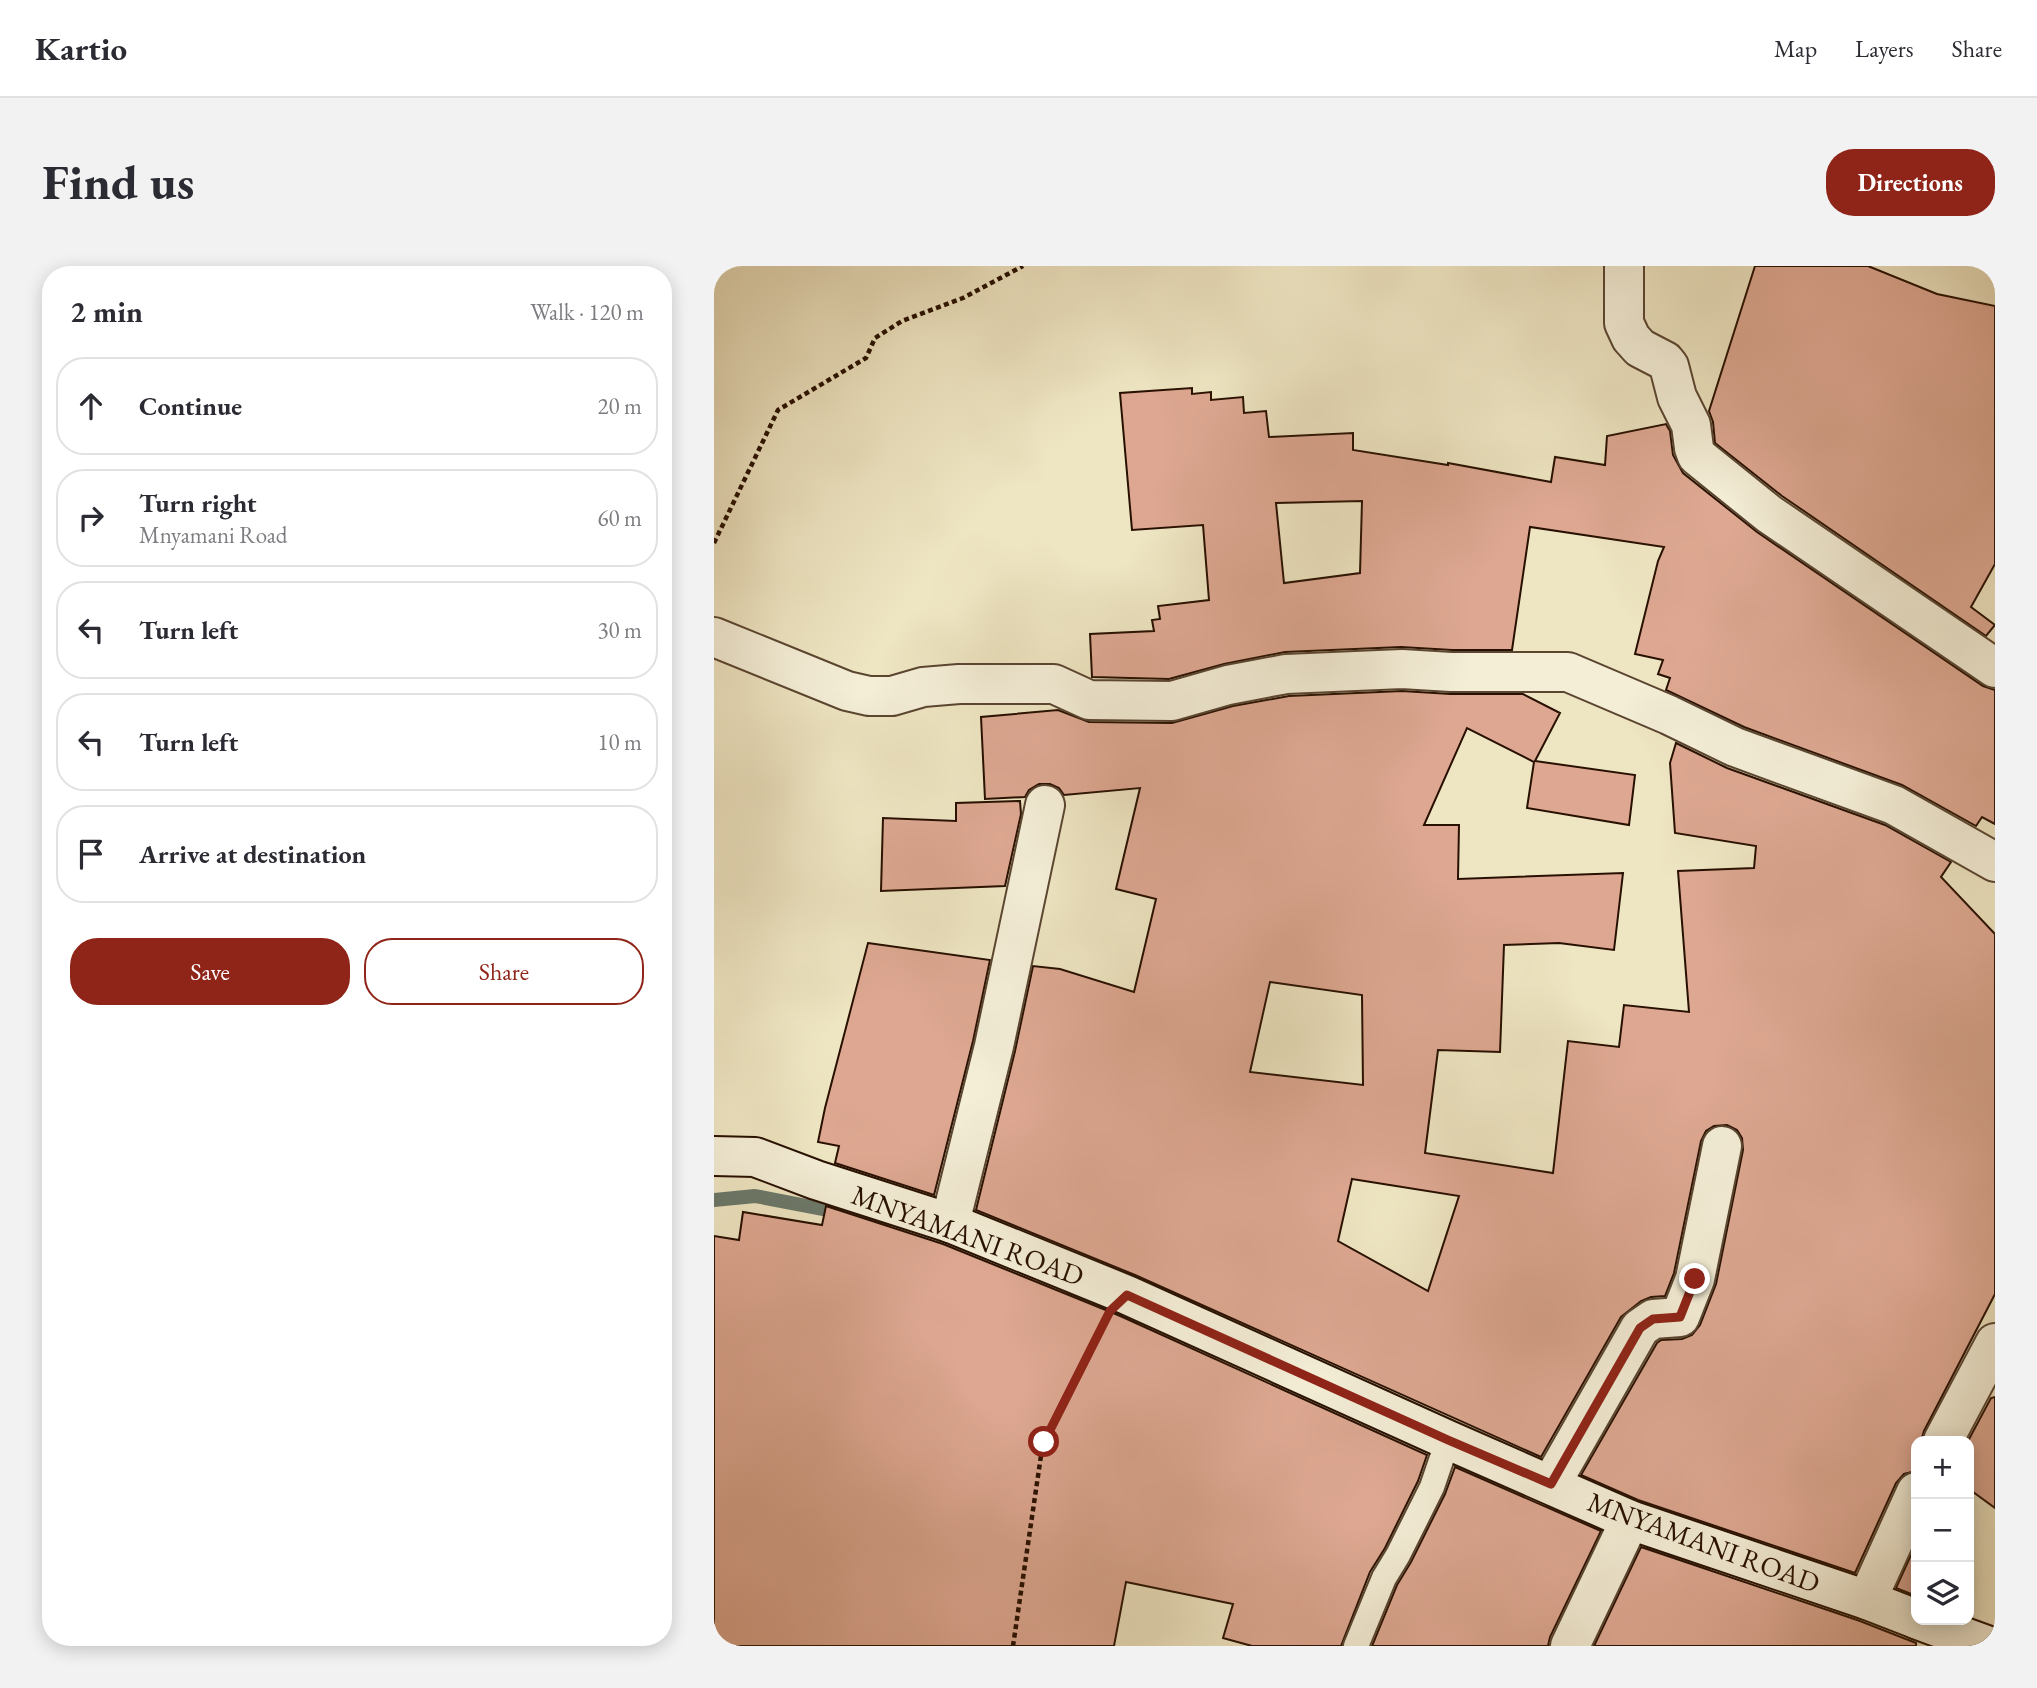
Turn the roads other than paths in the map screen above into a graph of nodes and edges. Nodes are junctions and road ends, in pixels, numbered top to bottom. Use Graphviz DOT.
graph roads {
  1 [pos="1624,266"];
  2 [pos="714,637"];
  3 [pos="1995,668"];
  4 [pos="1045,805"];
  5 [pos="1995,862"];
  6 [pos="1722,1146"];
  7 [pos="714,1156"];
  8 [pos="950,1223"];
  9 [pos="1995,1343"];
  10 [pos="1946,1436"];
  11 [pos="1448,1440"];
  12 [pos="1551,1484"];
  13 [pos="1913,1499"];
  14 [pos="1630,1520"];
  15 [pos="1867,1600"];
  16 [pos="1911,1618"];
  17 [pos="1929,1625"];
  18 [pos="1975,1644"];
  19 [pos="1356,1646"];
  20 [pos="1570,1646"];
  1 -- 3 [label="street"];
  2 -- 5 [label="street"];
  4 -- 8 [label="street"];
  6 -- 12 [label="street"];
  7 -- 8 [label="street, MNYAMANI ROAD"];
  8 -- 11 [label="street, MNYAMANI ROAD"];
  9 -- 10 [label="street"];
  11 -- 12 [label="street, MNYAMANI ROAD"];
  11 -- 19 [label="lane"];
  12 -- 14 [label="street, MNYAMANI ROAD"];
  13 -- 15 [label="street"];
  14 -- 15 [label="street, MNYAMANI ROAD"];
  14 -- 20 [label="street"];
  15 -- 16 [label="street, MNYAMANI ROAD"];
  17 -- 18 [label="street, MNYAMANI ROAD"];
}
